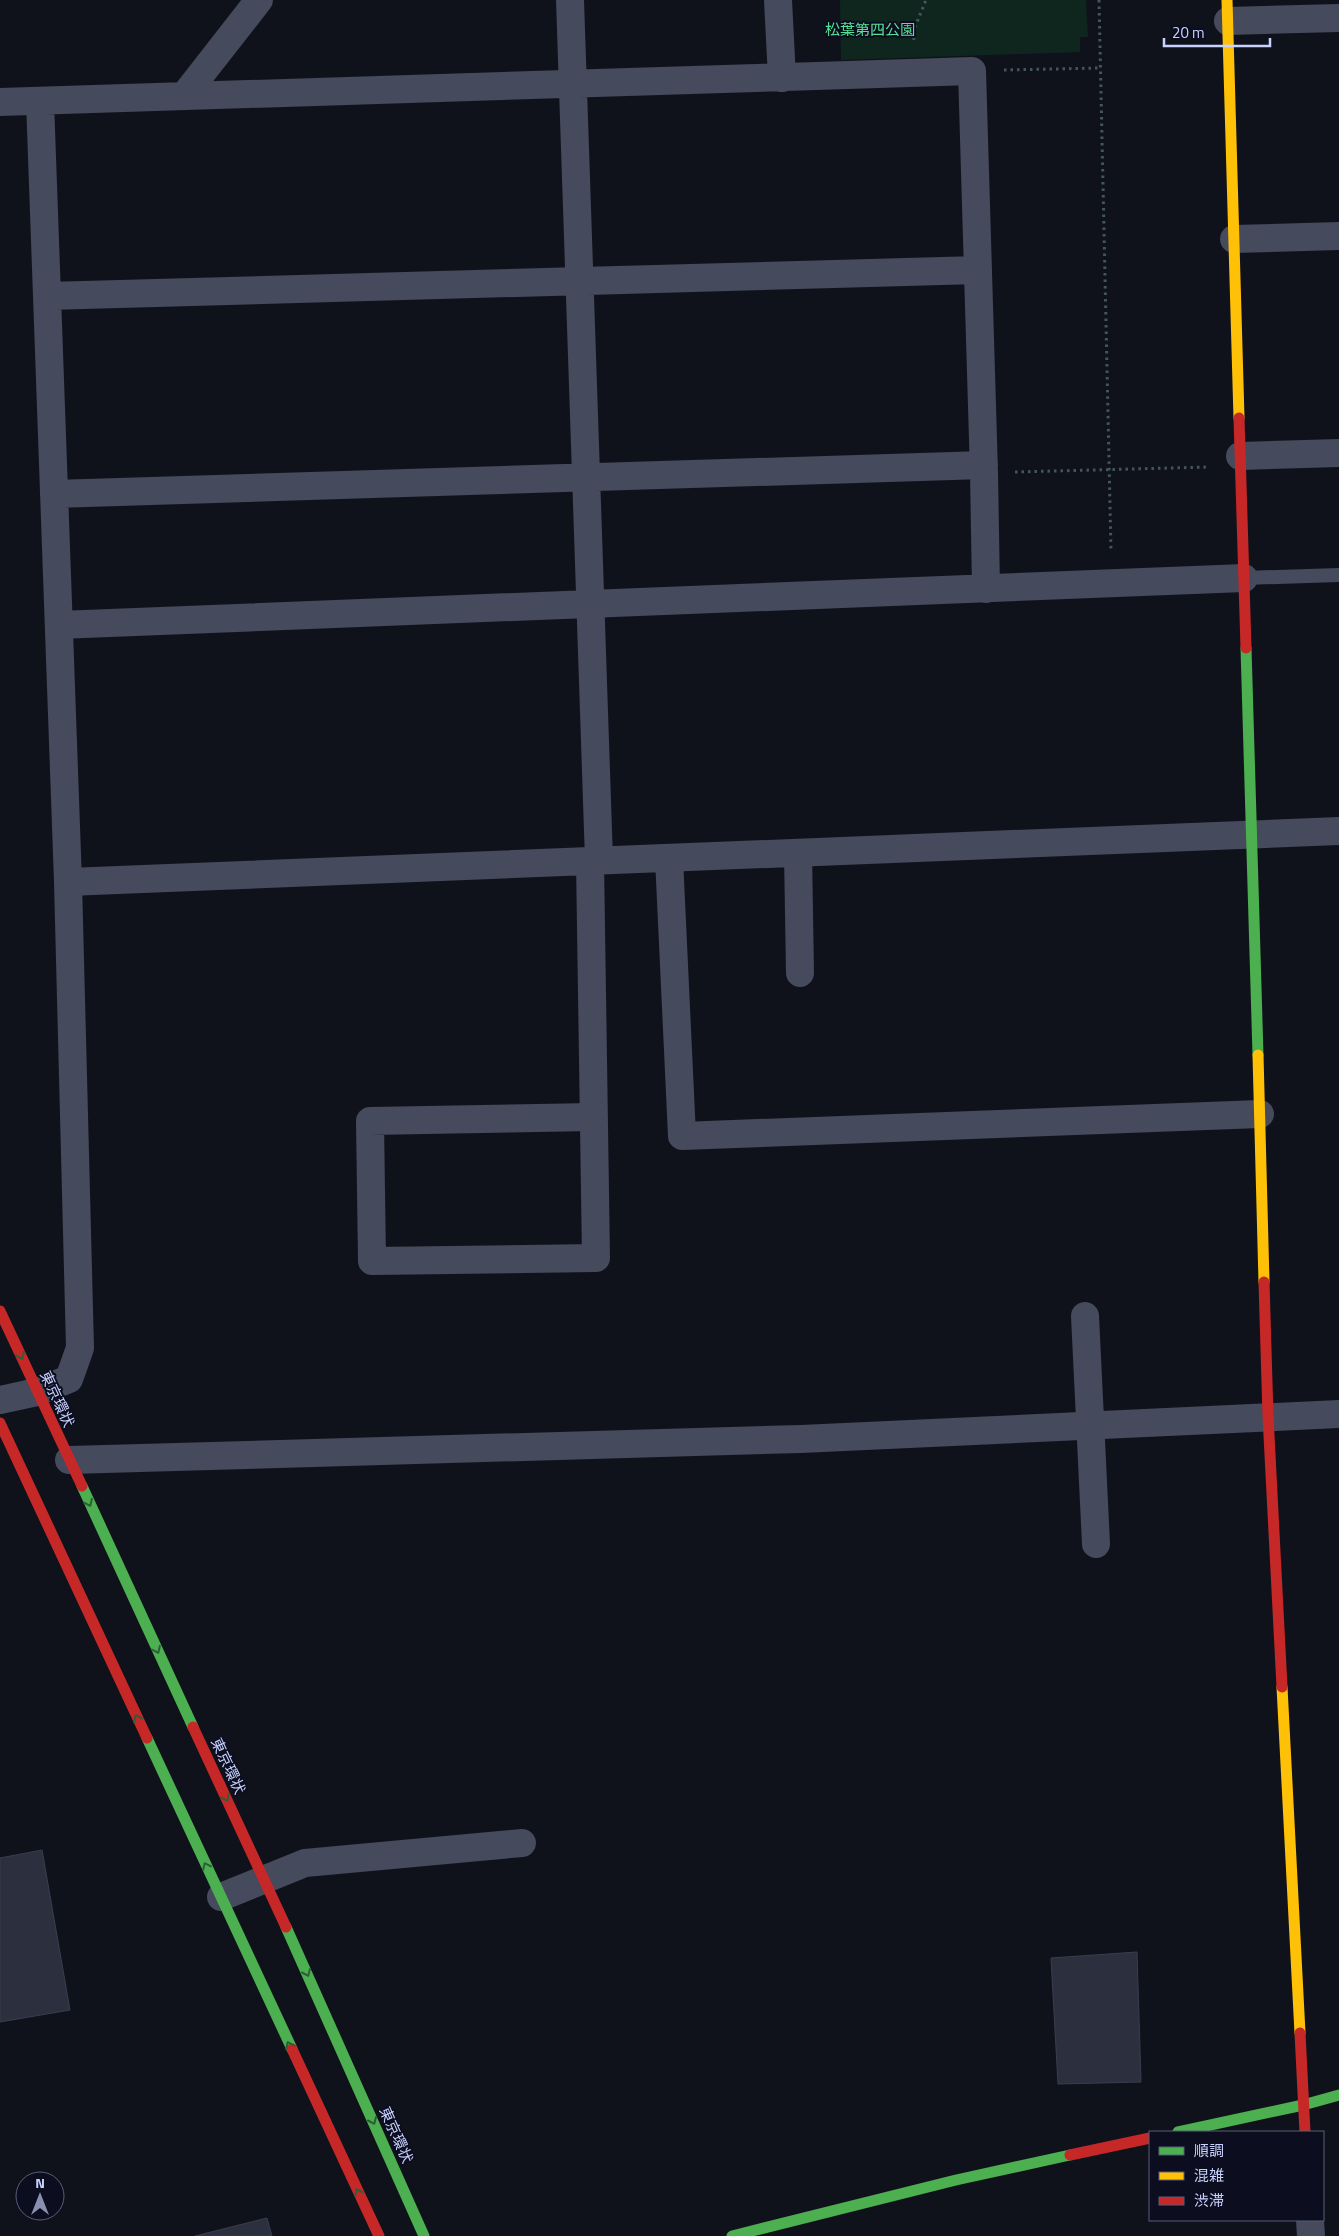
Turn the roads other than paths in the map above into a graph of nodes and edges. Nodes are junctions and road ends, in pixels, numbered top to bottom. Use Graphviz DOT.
graph roads {
  1 [pos="259,0"];
  2 [pos="570,0"];
  3 [pos="778,0"];
  4 [pos="1228,10"];
  5 [pos="1339,18"];
  6 [pos="782,78"];
  7 [pos="572,84"];
  8 [pos="184,96"];
  9 [pos="40,101"];
  10 [pos="0,102"];
  11 [pos="1339,236"];
  12 [pos="1234,239"];
  13 [pos="978,270"];
  14 [pos="579,281"];
  15 [pos="47,296"];
  16 [pos="1339,453"];
  17 [pos="1241,461"];
  18 [pos="984,469"];
  19 [pos="586,478"];
  20 [pos="54,494"];
  21 [pos="1339,575"];
  22 [pos="1244,578"];
  23 [pos="986,589"];
  24 [pos="590,604"];
  25 [pos="59,625"];
  26 [pos="1339,831"];
  27 [pos="1252,834"];
  28 [pos="798,853"];
  29 [pos="669,858"];
  30 [pos="594,861"];
  31 [pos="68,882"];
  32 [pos="800,973"];
  33 [pos="1260,1114"];
  34 [pos="594,1117"];
  35 [pos="0,1311"];
  36 [pos="1085,1316"];
  37 [pos="37,1392"];
  38 [pos="0,1400"];
  39 [pos="1339,1414"];
  40 [pos="1268,1416"];
  41 [pos="0,1423"];
  42 [pos="1091,1425"];
  43 [pos="68,1460"];
  44 [pos="1096,1544"];
  45 [pos="522,1842"];
  46 [pos="264,1878"];
  47 [pos="221,1897"];
  48 [pos="1339,2095"];
  49 [pos="1303,2105"];
  50 [pos="1183,2131"];
  51 [pos="1305,2131"];
  52 [pos="1149,2138"];
  53 [pos="1310,2221"];
  54 [pos="379,2236"];
  55 [pos="424,2236"];
  56 [pos="732,2236"];
  57 [pos="1311,2236"];
  1 -- 8 [label="street"];
  2 -- 7 [label="street"];
  3 -- 6 [label="street"];
  4 -- 5 [label="street"];
  4 -- 12 [label="main road"];
  6 -- 7 [label="street"];
  6 -- 13 [label="street"];
  7 -- 8 [label="street"];
  7 -- 14 [label="street"];
  8 -- 9 [label="street"];
  9 -- 10 [label="street"];
  9 -- 15 [label="street"];
  11 -- 12 [label="street"];
  12 -- 17 [label="main road"];
  13 -- 14 [label="street"];
  13 -- 18 [label="street"];
  14 -- 15 [label="street"];
  14 -- 19 [label="street"];
  15 -- 20 [label="street"];
  16 -- 17 [label="street"];
  17 -- 22 [label="main road"];
  18 -- 19 [label="street"];
  18 -- 23 [label="street"];
  19 -- 20 [label="street"];
  19 -- 24 [label="street"];
  20 -- 25 [label="street"];
  21 -- 22 [label="lane"];
  22 -- 23 [label="street"];
  22 -- 27 [label="main road"];
  23 -- 24 [label="street"];
  24 -- 25 [label="street"];
  24 -- 30 [label="street"];
  25 -- 31 [label="street"];
  26 -- 27 [label="street"];
  27 -- 28 [label="street"];
  27 -- 33 [label="main road"];
  28 -- 29 [label="street"];
  28 -- 32 [label="street"];
  29 -- 30 [label="street"];
  29 -- 33 [label="street"];
  30 -- 31 [label="street"];
  30 -- 34 [label="street"];
  31 -- 37 [label="street"];
  33 -- 40 [label="main road"];
  34 -- 34 [label="street"];
  35 -- 37 [label="main road, 東京環状, one-way"];
  36 -- 42 [label="street"];
  37 -- 38 [label="street"];
  37 -- 43 [label="main road, 東京環状"];
  39 -- 40 [label="street"];
  40 -- 42 [label="street"];
  40 -- 49 [label="main road"];
  47 -- 41 [label="main road, one-way"];
  42 -- 43 [label="street"];
  42 -- 44 [label="street"];
  43 -- 46 [label="main road, 東京環状, one-way"];
  45 -- 46 [label="street"];
  46 -- 47 [label="street"];
  46 -- 55 [label="main road, 東京環状, one-way"];
  54 -- 47 [label="main road, one-way"];
  48 -- 49 [label="main road"];
  49 -- 50 [label="main road"];
  49 -- 51 [label="main road"];
  52 -- 56 [label="main road"];
  53 -- 57 [label="street"];
}
